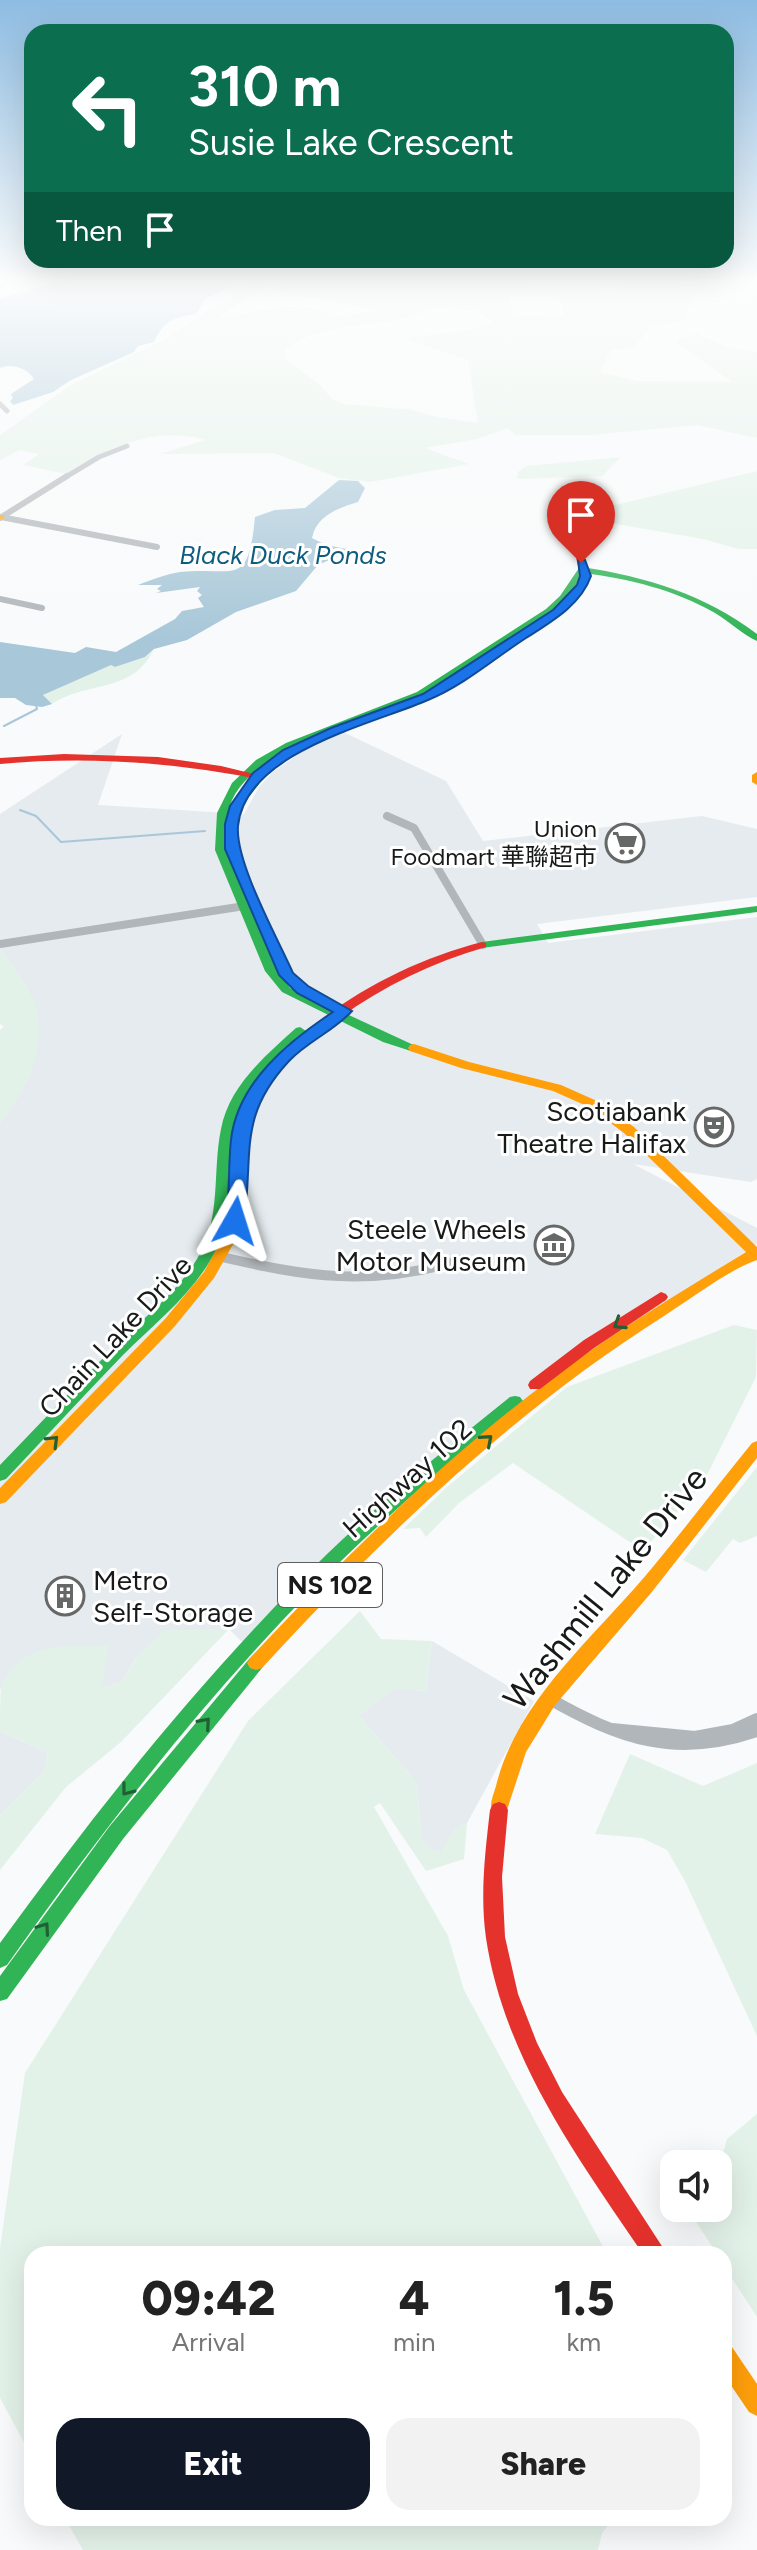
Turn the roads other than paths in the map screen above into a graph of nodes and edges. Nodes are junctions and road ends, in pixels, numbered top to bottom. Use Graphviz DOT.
graph roads {
  1 [pos="0,404"];
  2 [pos="7,411"];
  3 [pos="126,448"];
  4 [pos="561,514"];
  5 [pos="0,518"];
  6 [pos="157,547"];
  7 [pos="582,570"];
  8 [pos="0,599"];
  9 [pos="42,608"];
  10 [pos="757,638"];
  11 [pos="0,761"];
  12 [pos="252,775"];
  13 [pos="757,775"];
  14 [pos="757,782"];
  15 [pos="387,816"];
  16 [pos="247,902"];
  17 [pos="757,903"];
  18 [pos="757,909"];
  19 [pos="674,916"];
  20 [pos="0,937"];
  21 [pos="481,942"];
  22 [pos="0,944"];
  23 [pos="362,999"];
  24 [pos="336,1011"];
  25 [pos="372,1025"];
  26 [pos="408,1045"];
  27 [pos="757,1241"];
  28 [pos="757,1253"];
  29 [pos="214,1256"];
  30 [pos="737,1258"];
  31 [pos="465,1259"];
  32 [pos="92,1390"];
  33 [pos="757,1447"];
  34 [pos="0,1475"];
  35 [pos="0,1498"];
  36 [pos="548,1698"];
  37 [pos="757,1719"];
  38 [pos="611,1729"];
  39 [pos="757,1731"];
  40 [pos="0,1959"];
  41 [pos="0,1992"];
  42 [pos="651,2246"];
  43 [pos="732,2367"];
  44 [pos="757,2404"];
  1 -- 2 [label="street"];
  3 -- 5 [label="street"];
  4 -- 7 [label="main road"];
  5 -- 6 [label="street"];
  7 -- 10 [label="main road"];
  7 -- 12 [label="main road"];
  8 -- 9 [label="street"];
  11 -- 12 [label="main road"];
  12 -- 16 [label="main road"];
  13 -- 14 [label="main road"];
  15 -- 21 [label="street"];
  16 -- 20 [label="street"];
  16 -- 22 [label="street"];
  16 -- 24 [label="main road"];
  17 -- 19 [label="main road, Chain Lake Drive"];
  18 -- 19 [label="main road, Chain Lake Drive"];
  19 -- 21 [label="main road, Chain Lake Drive"];
  21 -- 23 [label="main road, Chain Lake Drive"];
  21 -- 24 [label="main road, Chain Lake Drive"];
  23 -- 24 [label="main road, Chain Lake Drive"];
  23 -- 25 [label="main road"];
  24 -- 25 [label="main road"];
  24 -- 26 [label="main road"];
  24 -- 29 [label="main road, Chain Lake Drive"];
  25 -- 26 [label="main road"];
  26 -- 28 [label="main road"];
  27 -- 30 [label="main road, Highway 102 / NS 102"];
  28 -- 30 [label="main road, Highway 102 / NS 102"];
  29 -- 31 [label="street"];
  29 -- 32 [label="main road, Chain Lake Drive"];
  30 -- 40 [label="main road, Highway 102 / NS 102, one-way"];
  41 -- 30 [label="main road, Highway 102 / NS 102, one-way"];
  32 -- 34 [label="main road, Chain Lake Drive"];
  35 -- 32 [label="main road, Chain Lake Drive, one-way"];
  33 -- 36 [label="main road, Washmill Lake Drive"];
  36 -- 38 [label="street"];
  36 -- 42 [label="main road, Washmill Lake Drive"];
  37 -- 38 [label="street"];
  38 -- 39 [label="street"];
  43 -- 44 [label="main road"];
}
